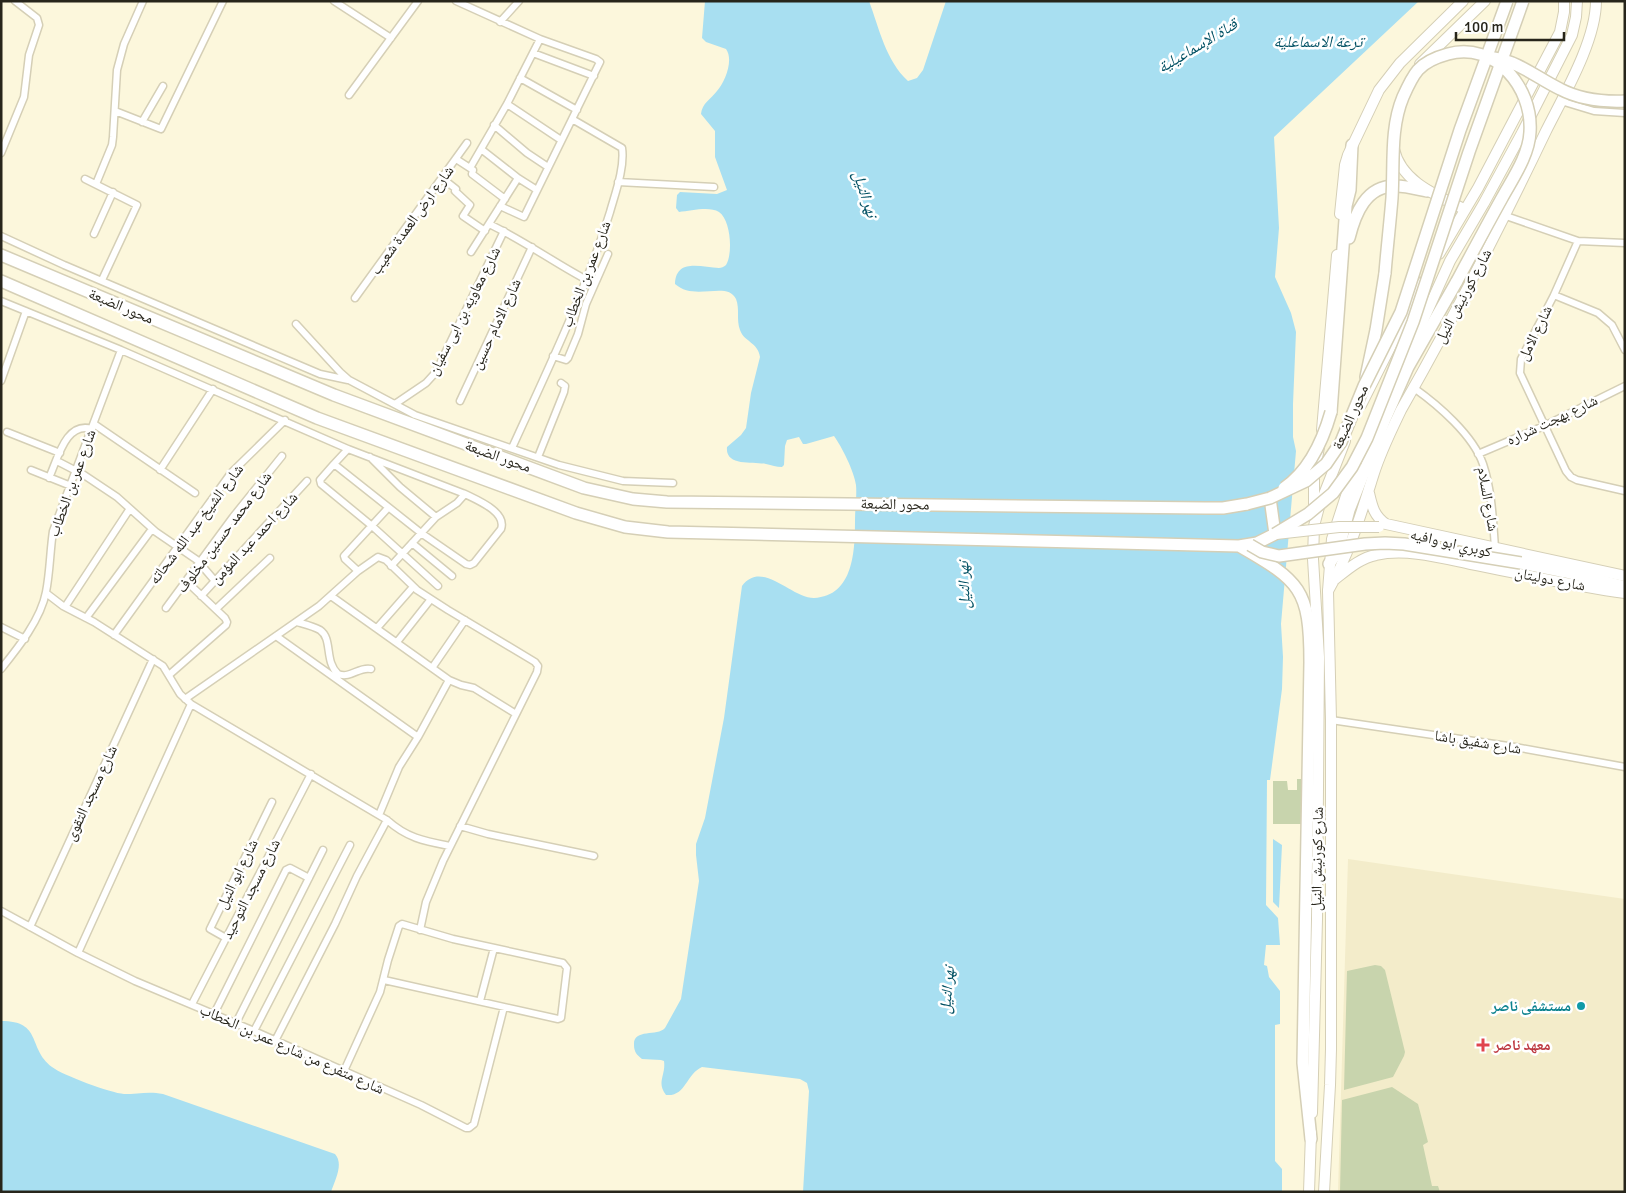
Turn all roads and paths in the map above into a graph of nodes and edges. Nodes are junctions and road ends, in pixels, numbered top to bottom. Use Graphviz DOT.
graph roads {
  1 [pos="143,1"];
  2 [pos="223,1"];
  3 [pos="334,1"];
  4 [pos="418,1"];
  5 [pos="456,1"];
  6 [pos="519,1"];
  7 [pos="1463,1"];
  8 [pos="1485,1"];
  9 [pos="1507,1"];
  10 [pos="1523,1"];
  11 [pos="1564,1"];
  12 [pos="1577,1"];
  13 [pos="1596,1"];
  14 [pos="20,3"];
  15 [pos="500,22"];
  16 [pos="391,38"];
  17 [pos="540,39"];
  18 [pos="533,53"];
  19 [pos="1492,58"];
  20 [pos="594,76"];
  21 [pos="520,78"];
  22 [pos="163,86"];
  23 [pos="1567,90"];
  24 [pos="349,95"];
  25 [pos="1625,97"];
  26 [pos="1561,101"];
  27 [pos="1625,101"];
  28 [pos="507,104"];
  29 [pos="577,110"];
  30 [pos="115,111"];
  31 [pos="1625,113"];
  32 [pos="572,119"];
  33 [pos="142,122"];
  34 [pos="494,125"];
  35 [pos="561,140"];
  36 [pos="467,143"];
  37 [pos="1352,145"];
  38 [pos="481,149"];
  39 [pos="1,153"];
  40 [pos="456,159"];
  41 [pos="548,167"];
  42 [pos="470,168"];
  43 [pos="442,178"];
  44 [pos="518,178"];
  45 [pos="85,179"];
  46 [pos="618,182"];
  47 [pos="96,184"];
  48 [pos="714,187"];
  49 [pos="538,190"];
  50 [pos="113,192"];
  51 [pos="1427,192"];
  52 [pos="505,199"];
  53 [pos="500,206"];
  54 [pos="1464,209"];
  55 [pos="1506,216"];
  56 [pos="489,224"];
  57 [pos="484,231"];
  58 [pos="504,231"];
  59 [pos="94,234"];
  60 [pos="1,236"];
  61 [pos="1578,241"];
  62 [pos="1625,243"];
  63 [pos="532,247"];
  64 [pos="471,252"];
  65 [pos="608,254"];
  66 [pos="1,255"];
  67 [pos="1341,266"];
  68 [pos="586,279"];
  69 [pos="102,280"];
  70 [pos="1,281"];
  71 [pos="1554,295"];
  72 [pos="355,298"];
  73 [pos="1,301"];
  74 [pos="26,312"];
  75 [pos="296,324"];
  76 [pos="122,350"];
  77 [pos="1625,350"];
  78 [pos="554,356"];
  79 [pos="349,380"];
  80 [pos="1,381"];
  81 [pos="560,383"];
  82 [pos="1364,386"];
  83 [pos="1625,386"];
  84 [pos="1414,388"];
  85 [pos="213,389"];
  86 [pos="460,400"];
  87 [pos="395,404"];
  88 [pos="285,420"];
  89 [pos="93,426"];
  90 [pos="1544,426"];
  91 [pos="7,432"];
  92 [pos="512,448"];
  93 [pos="348,449"];
  94 [pos="60,452"];
  95 [pos="1478,454"];
  96 [pos="282,456"];
  97 [pos="369,456"];
  98 [pos="538,458"];
  99 [pos="57,461"];
  100 [pos="334,464"];
  101 [pos="31,470"];
  102 [pos="160,470"];
  103 [pos="77,471"];
  104 [pos="49,478"];
  105 [pos="307,481"];
  106 [pos="673,483"];
  107 [pos="70,486"];
  108 [pos="195,492"];
  109 [pos="1369,492"];
  110 [pos="1625,492"];
  111 [pos="465,494"];
  112 [pos="1270,498"];
  113 [pos="388,508"];
  114 [pos="129,510"];
  115 [pos="436,518"];
  116 [pos="372,526"];
  117 [pos="1314,526"];
  118 [pos="152,528"];
  119 [pos="421,533"];
  120 [pos="1275,534"];
  121 [pos="412,543"];
  122 [pos="1244,545"];
  123 [pos="178,547"];
  124 [pos="1495,548"];
  125 [pos="402,553"];
  126 [pos="270,558"];
  127 [pos="199,563"];
  128 [pos="1329,564"];
  129 [pos="391,566"];
  130 [pos="358,571"];
  131 [pos="452,576"];
  132 [pos="1625,576"];
  133 [pos="186,581"];
  134 [pos="215,581"];
  135 [pos="1334,581"];
  136 [pos="1625,581"];
  137 [pos="438,586"];
  138 [pos="413,587"];
  139 [pos="1625,587"];
  140 [pos="1328,591"];
  141 [pos="46,593"];
  142 [pos="1625,593"];
  143 [pos="202,596"];
  144 [pos="331,596"];
  145 [pos="431,599"];
  146 [pos="65,607"];
  147 [pos="166,608"];
  148 [pos="216,609"];
  149 [pos="86,618"];
  150 [pos="465,620"];
  151 [pos="297,622"];
  152 [pos="1,627"];
  153 [pos="377,628"];
  154 [pos="114,635"];
  155 [pos="276,636"];
  156 [pos="25,639"];
  157 [pos="397,642"];
  158 [pos="153,659"];
  159 [pos="432,668"];
  160 [pos="1,669"];
  161 [pos="371,669"];
  162 [pos="169,675"];
  163 [pos="449,680"];
  164 [pos="188,701"];
  165 [pos="516,714"];
  166 [pos="1331,720"];
  167 [pos="418,737"];
  168 [pos="1625,767"];
  169 [pos="311,774"];
  170 [pos="272,802"];
  171 [pos="379,815"];
  172 [pos="387,820"];
  173 [pos="460,826"];
  174 [pos="350,845"];
  175 [pos="450,846"];
  176 [pos="323,850"];
  177 [pos="594,856"];
  178 [pos="309,878"];
  179 [pos="1,911"];
  180 [pos="30,927"];
  181 [pos="420,930"];
  182 [pos="226,938"];
  183 [pos="494,948"];
  184 [pos="78,953"];
  185 [pos="384,980"];
  186 [pos="480,1001"];
  187 [pos="192,1004"];
  188 [pos="504,1007"];
  189 [pos="214,1014"];
  190 [pos="236,1023"];
  191 [pos="254,1031"];
  192 [pos="275,1041"];
  193 [pos="1315,1047"];
  194 [pos="1331,1049"];
  195 [pos="344,1071"];
  196 [pos="1314,1084"];
  197 [pos="1330,1085"];
  198 [pos="1311,1139"];
  199 [pos="1309,1192"];
  200 [pos="1324,1192"];
  1 -- 30 [label="street"];
  2 -- 33 [label="street"];
  3 -- 16 [label="street"];
  4 -- 16 [label="street"];
  5 -- 15 [label="street"];
  6 -- 15 [label="street"];
  7 -- 37 [label="main road, شارع كورنيش النيل"];
  8 -- 51 [label="main road"];
  9 -- 82 [label="highway, محور الضبعة, bridge"];
  10 -- 120 [label="highway, محور الضبعة, bridge"];
  11 -- 54 [label="main road, شارع كورنيش النيل"];
  12 -- 128 [label="main road, شارع كورنيش النيل"];
  13 -- 23 [label="main road, شارع كورنيش النيل"];
  14 -- 39 [label="street"];
  15 -- 17 [label="street"];
  16 -- 24 [label="street"];
  17 -- 18 [label="street"];
  17 -- 20 [label="street"];
  18 -- 20 [label="street"];
  18 -- 21 [label="street"];
  19 -- 27 [label="highway, bridge"];
  19 -- 82 [label="highway, bridge"];
  19 -- 128 [label="highway, bridge"];
  20 -- 29 [label="street"];
  21 -- 28 [label="street"];
  21 -- 29 [label="street"];
  22 -- 33 [label="street"];
  23 -- 25 [label="street"];
  23 -- 26 [label="main road, شارع كورنيش النيل"];
  26 -- 31 [label="street"];
  26 -- 55 [label="main road, شارع كورنيش النيل"];
  28 -- 34 [label="street"];
  28 -- 35 [label="street"];
  29 -- 32 [label="street"];
  30 -- 33 [label="street"];
  30 -- 47 [label="street"];
  32 -- 35 [label="street"];
  32 -- 46 [label="street, شارع عمر بن الخطاب"];
  34 -- 38 [label="street"];
  34 -- 41 [label="street"];
  35 -- 41 [label="street"];
  36 -- 40 [label="street, شارع ارض العمدة شعيب"];
  37 -- 67 [label="highway"];
  37 -- 117 [label="main road, شارع كورنيش النيل"];
  38 -- 42 [label="street"];
  38 -- 44 [label="street"];
  40 -- 42 [label="street"];
  40 -- 43 [label="street, شارع ارض العمدة شعيب"];
  41 -- 49 [label="street"];
  42 -- 52 [label="street"];
  43 -- 57 [label="street"];
  43 -- 72 [label="street, شارع ارض العمدة شعيب"];
  44 -- 49 [label="street"];
  44 -- 52 [label="street"];
  45 -- 47 [label="street"];
  46 -- 48 [label="street"];
  46 -- 68 [label="street, شارع عمر بن الخطاب"];
  47 -- 50 [label="street"];
  49 -- 53 [label="street"];
  50 -- 59 [label="street"];
  50 -- 69 [label="street"];
  51 -- 54 [label="main road"];
  51 -- 67 [label="highway"];
  52 -- 53 [label="street"];
  53 -- 56 [label="street"];
  54 -- 117 [label="main road, شارع كورنيش النيل"];
  55 -- 61 [label="street"];
  55 -- 84 [label="main road, شارع كورنيش النيل"];
  56 -- 57 [label="street"];
  56 -- 58 [label="street"];
  57 -- 64 [label="street"];
  58 -- 63 [label="street"];
  58 -- 87 [label="street, شارع معاويه بن ابى سفيان"];
  60 -- 69 [label="street"];
  61 -- 62 [label="street"];
  61 -- 71 [label="street, شارع الامل"];
  63 -- 68 [label="street"];
  63 -- 86 [label="street, شارع الامام حسين"];
  65 -- 78 [label="street"];
  66 -- 112 [label="highway, محور الضبعة, bridge"];
  67 -- 112 [label="highway, bridge"];
  68 -- 78 [label="street, شارع عمر بن الخطاب"];
  69 -- 79 [label="street"];
  70 -- 122 [label="highway, محور الضبعة"];
  71 -- 77 [label="street"];
  71 -- 90 [label="street, شارع الامل"];
  73 -- 74 [label="street"];
  74 -- 76 [label="street"];
  74 -- 80 [label="street"];
  75 -- 79 [label="street"];
  76 -- 85 [label="street"];
  76 -- 89 [label="street, شارع عمر بن الخطاب"];
  78 -- 92 [label="street, شارع عمر بن الخطاب"];
  79 -- 87 [label="street"];
  81 -- 98 [label="street"];
  82 -- 112 [label="highway, محور الضبعة, bridge"];
  83 -- 90 [label="street, شارع بهجت شراره"];
  84 -- 95 [label="street, شارع السلام"];
  84 -- 109 [label="main road, شارع كورنيش النيل"];
  85 -- 88 [label="street"];
  85 -- 102 [label="street"];
  87 -- 92 [label="street"];
  88 -- 93 [label="street"];
  88 -- 123 [label="street, شارع الشيخ عبد الله شحاته"];
  89 -- 94 [label="street"];
  89 -- 102 [label="street"];
  89 -- 103 [label="street, شارع عمر بن الخطاب"];
  90 -- 95 [label="street, شارع بهجت شراره"];
  90 -- 110 [label="street, شارع الامل"];
  91 -- 94 [label="street"];
  92 -- 98 [label="street"];
  93 -- 97 [label="street"];
  93 -- 100 [label="street"];
  94 -- 99 [label="street"];
  95 -- 124 [label="street, شارع السلام"];
  96 -- 127 [label="street, شارع محمد حسنين مخلوف"];
  97 -- 111 [label="street"];
  97 -- 115 [label="street"];
  98 -- 106 [label="street"];
  99 -- 103 [label="street"];
  99 -- 104 [label="street"];
  100 -- 113 [label="street"];
  100 -- 116 [label="street"];
  101 -- 104 [label="street"];
  102 -- 108 [label="street"];
  103 -- 107 [label="street, شارع عمر بن الخطاب"];
  103 -- 114 [label="street"];
  104 -- 107 [label="street"];
  105 -- 134 [label="street, شارع احمد عبد المؤمن"];
  107 -- 141 [label="street, شارع عمر بن الخطاب"];
  109 -- 124 [label="main road, شارع دوليتان"];
  109 -- 135 [label="main road, شارع كورنيش النيل"];
  111 -- 115 [label="street"];
  111 -- 119 [label="street"];
  112 -- 120 [label="highway"];
  113 -- 116 [label="street"];
  113 -- 119 [label="street"];
  114 -- 118 [label="street"];
  114 -- 146 [label="street"];
  115 -- 119 [label="street"];
  116 -- 125 [label="street"];
  116 -- 130 [label="street"];
  117 -- 193 [label="main road, شارع كورنيش النيل"];
  118 -- 123 [label="street"];
  118 -- 149 [label="street"];
  119 -- 121 [label="street"];
  120 -- 122 [label="highway, محور الضبعة"];
  120 -- 136 [label="main road, كوبري ابو وافيه, bridge"];
  121 -- 125 [label="street"];
  121 -- 131 [label="street"];
  122 -- 139 [label="highway, bridge"];
  122 -- 198 [label="highway"];
  123 -- 127 [label="street"];
  123 -- 154 [label="street, شارع الشيخ عبد الله شحاته"];
  124 -- 132 [label="main road, شارع دوليتان"];
  125 -- 129 [label="street"];
  125 -- 137 [label="street"];
  126 -- 148 [label="street"];
  127 -- 133 [label="street, شارع محمد حسنين مخلوف"];
  127 -- 134 [label="street"];
  128 -- 140 [label="main road, شارع كورنيش النيل"];
  129 -- 130 [label="street"];
  129 -- 138 [label="street"];
  130 -- 144 [label="street"];
  133 -- 143 [label="street"];
  133 -- 147 [label="street, شارع محمد حسنين مخلوف"];
  134 -- 143 [label="street, شارع احمد عبد المؤمن"];
  135 -- 140 [label="main road, شارع كورنيش النيل"];
  135 -- 142 [label="main road, شارع دوليتان"];
  138 -- 145 [label="street"];
  138 -- 153 [label="street"];
  140 -- 166 [label="main road, شارع كورنيش النيل"];
  141 -- 146 [label="street"];
  141 -- 156 [label="street, شارع عمر بن الخطاب"];
  143 -- 148 [label="street"];
  144 -- 151 [label="street"];
  144 -- 153 [label="street"];
  145 -- 150 [label="street"];
  145 -- 157 [label="street"];
  146 -- 149 [label="street"];
  148 -- 162 [label="street"];
  149 -- 154 [label="street"];
  150 -- 159 [label="street"];
  150 -- 165 [label="street"];
  151 -- 155 [label="street"];
  151 -- 161 [label="street"];
  152 -- 156 [label="street"];
  153 -- 157 [label="street"];
  154 -- 158 [label="street"];
  155 -- 164 [label="street"];
  155 -- 167 [label="street"];
  156 -- 160 [label="street, شارع عمر بن الخطاب"];
  157 -- 159 [label="street"];
  158 -- 162 [label="street"];
  158 -- 180 [label="street, شارع مسجد التقوى"];
  159 -- 163 [label="street"];
  162 -- 164 [label="street"];
  163 -- 165 [label="street"];
  163 -- 167 [label="street"];
  164 -- 169 [label="street"];
  164 -- 184 [label="street"];
  165 -- 173 [label="street"];
  166 -- 168 [label="street, شارع شفيق باشا"];
  166 -- 194 [label="main road, شارع كورنيش النيل"];
  167 -- 171 [label="street"];
  169 -- 171 [label="street"];
  169 -- 182 [label="street, شارع مسجد التوحيد"];
  170 -- 182 [label="street, شارع ابو النيل"];
  171 -- 172 [label="street"];
  172 -- 175 [label="street"];
  172 -- 192 [label="street"];
  173 -- 175 [label="street"];
  173 -- 177 [label="street"];
  174 -- 191 [label="street"];
  175 -- 181 [label="street"];
  176 -- 178 [label="street"];
  178 -- 189 [label="street"];
  178 -- 190 [label="street"];
  179 -- 180 [label="street, شارع متفرع من شارع عمر بن الخطاب"];
  180 -- 184 [label="street, شارع متفرع من شارع عمر بن الخطاب"];
  181 -- 183 [label="street"];
  181 -- 185 [label="street"];
  182 -- 187 [label="street, شارع مسجد التوحيد"];
  183 -- 186 [label="street"];
  183 -- 188 [label="street"];
  184 -- 187 [label="street, شارع متفرع من شارع عمر بن الخطاب"];
  185 -- 186 [label="street"];
  185 -- 195 [label="street"];
  186 -- 188 [label="street"];
  187 -- 189 [label="street, شارع متفرع من شارع عمر بن الخطاب"];
  188 -- 195 [label="street, شارع متفرع من شارع عمر بن الخطاب"];
  189 -- 190 [label="street, شارع متفرع من شارع عمر بن الخطاب"];
  190 -- 191 [label="street, شارع متفرع من شارع عمر بن الخطاب"];
  191 -- 192 [label="street, شارع متفرع من شارع عمر بن الخطاب"];
  192 -- 195 [label="street, شارع متفرع من شارع عمر بن الخطاب"];
  193 -- 194 [label="main road"];
  193 -- 196 [label="main road, شارع كورنيش النيل"];
  194 -- 197 [label="main road, شارع كورنيش النيل"];
  196 -- 197 [label="main road"];
  196 -- 198 [label="main road, شارع كورنيش النيل"];
  197 -- 200 [label="main road, شارع كورنيش النيل"];
  198 -- 199 [label="main road, شارع كورنيش النيل"];
}
